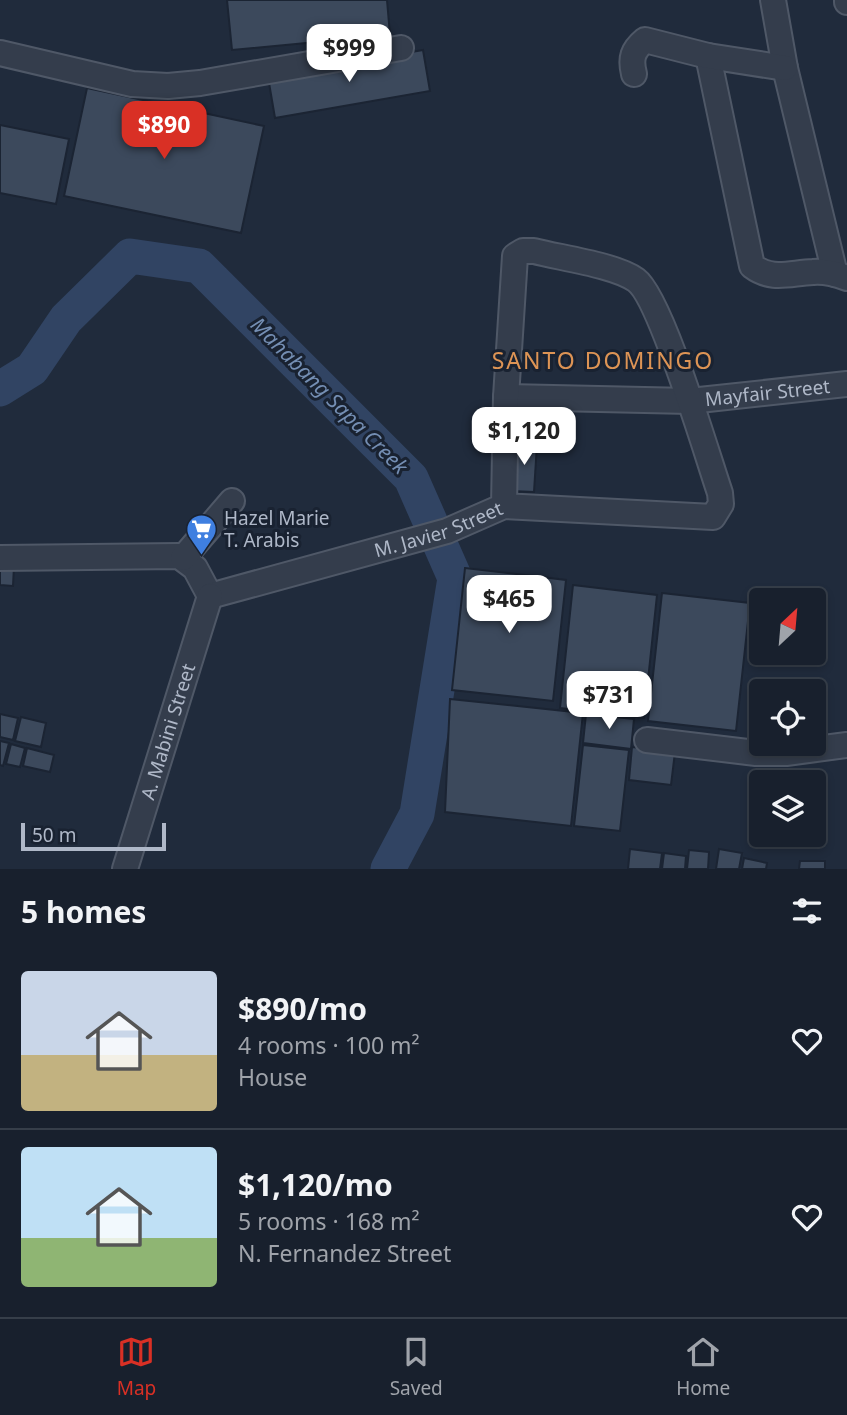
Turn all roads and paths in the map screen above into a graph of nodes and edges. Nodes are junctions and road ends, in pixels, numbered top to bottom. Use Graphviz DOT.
graph roads {
  1 [pos="773,0"];
  2 [pos="401,48"];
  3 [pos="0,53"];
  4 [pos="708,56"];
  5 [pos="785,68"];
  6 [pos="634,74"];
  7 [pos="841,276"];
  8 [pos="847,384"];
  9 [pos="506,397"];
  10 [pos="690,401"];
  11 [pos="232,501"];
  12 [pos="503,506"];
  13 [pos="0,558"];
  14 [pos="183,558"];
  15 [pos="210,596"];
  16 [pos="647,740"];
  17 [pos="847,745"];
  18 [pos="125,869"];
  1 -- 5 [label="street"];
  2 -- 3 [label="street"];
  4 -- 5 [label="street"];
  4 -- 6 [label="street"];
  4 -- 7 [label="street"];
  5 -- 7 [label="street"];
  8 -- 10 [label="street, Mayfair Street"];
  9 -- 10 [label="street, Mayfair Street"];
  9 -- 10 [label="street"];
  9 -- 12 [label="street"];
  10 -- 12 [label="street, M. Javier Street"];
  11 -- 14 [label="street"];
  12 -- 15 [label="street, M. Javier Street"];
  13 -- 14 [label="street"];
  14 -- 15 [label="street"];
  15 -- 18 [label="street, A. Mabini Street"];
  16 -- 17 [label="street"];
}
